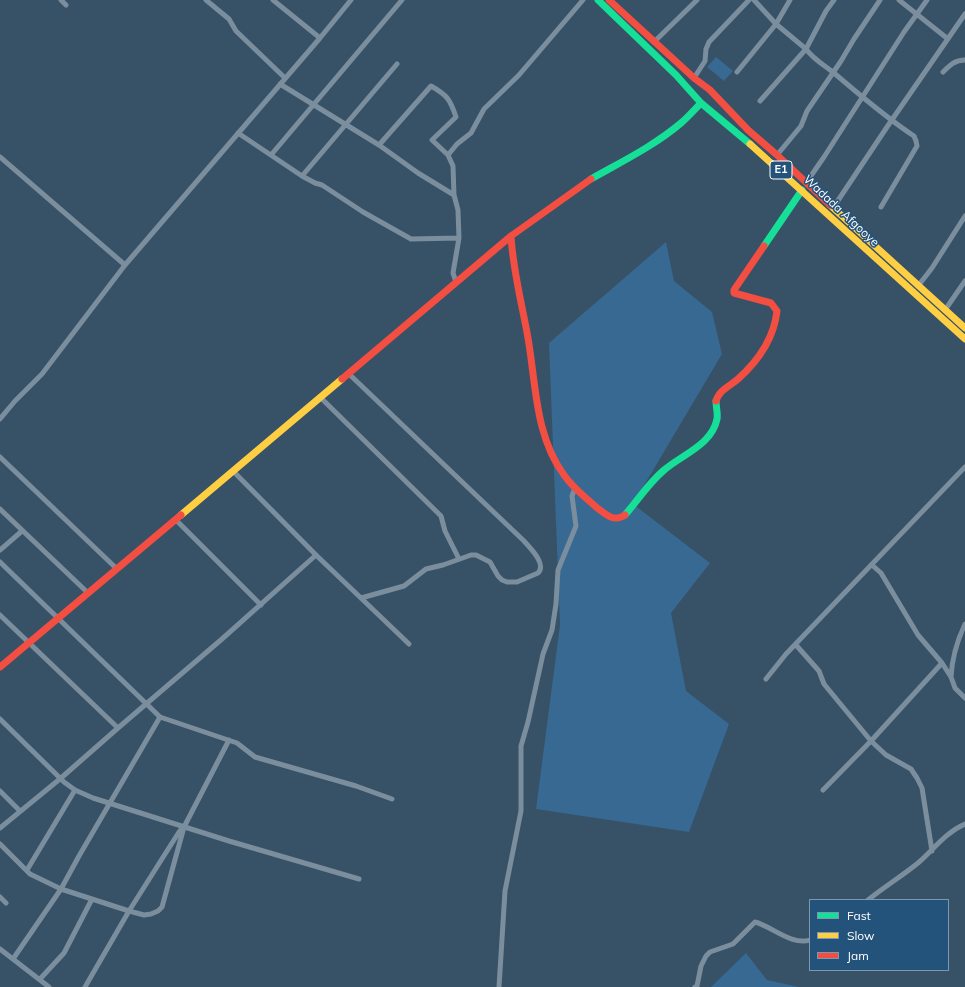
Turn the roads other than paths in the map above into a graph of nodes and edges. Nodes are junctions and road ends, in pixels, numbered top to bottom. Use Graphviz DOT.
graph roads {
  1 [pos="61,0"];
  2 [pos="206,0"];
  3 [pos="273,0"];
  4 [pos="351,0"];
  5 [pos="402,0"];
  6 [pos="583,0"];
  7 [pos="598,0"];
  8 [pos="609,0"];
  9 [pos="697,0"];
  10 [pos="748,0"];
  11 [pos="754,0"];
  12 [pos="790,0"];
  13 [pos="834,0"];
  14 [pos="880,0"];
  15 [pos="899,0"];
  16 [pos="927,0"];
  17 [pos="66,5"];
  18 [pos="917,14"];
  19 [pos="965,14"];
  20 [pos="776,24"];
  21 [pos="320,38"];
  22 [pos="948,39"];
  23 [pos="654,42"];
  24 [pos="806,49"];
  25 [pos="965,60"];
  26 [pos="397,64"];
  27 [pos="737,72"];
  28 [pos="833,72"];
  29 [pos="943,72"];
  30 [pos="285,78"];
  31 [pos="694,78"];
  32 [pos="280,84"];
  33 [pos="707,88"];
  34 [pos="716,96"];
  35 [pos="863,97"];
  36 [pos="760,101"];
  37 [pos="702,102"];
  38 [pos="313,104"];
  39 [pos="891,121"];
  40 [pos="346,125"];
  41 [pos="238,133"];
  42 [pos="378,145"];
  43 [pos="271,155"];
  44 [pos="448,155"];
  45 [pos="777,155"];
  46 [pos="0,157"];
  47 [pos="302,176"];
  48 [pos="806,183"];
  49 [pos="802,190"];
  50 [pos="454,195"];
  51 [pos="881,207"];
  52 [pos="833,208"];
  53 [pos="965,216"];
  54 [pos="511,236"];
  55 [pos="459,238"];
  56 [pos="125,265"];
  57 [pos="965,281"];
  58 [pos="456,282"];
  59 [pos="918,286"];
  60 [pos="945,310"];
  61 [pos="965,328"];
  62 [pos="965,339"];
  63 [pos="348,373"];
  64 [pos="320,397"];
  65 [pos="2,414"];
  66 [pos="0,419"];
  67 [pos="0,457"];
  68 [pos="965,467"];
  69 [pos="233,471"];
  70 [pos="575,488"];
  71 [pos="0,509"];
  72 [pos="175,519"];
  73 [pos="22,531"];
  74 [pos="0,550"];
  75 [pos="316,555"];
  76 [pos="459,559"];
  77 [pos="0,562"];
  78 [pos="872,565"];
  79 [pos="117,569"];
  80 [pos="88,593"];
  81 [pos="360,598"];
  82 [pos="261,605"];
  83 [pos="0,615"];
  84 [pos="58,619"];
  85 [pos="965,624"];
  86 [pos="29,643"];
  87 [pos="409,644"];
  88 [pos="796,645"];
  89 [pos="942,663"];
  90 [pos="0,667"];
  91 [pos="951,677"];
  92 [pos="766,679"];
  93 [pos="965,698"];
  94 [pos="146,703"];
  95 [pos="160,717"];
  96 [pos="0,719"];
  97 [pos="118,728"];
  98 [pos="229,740"];
  99 [pos="871,741"];
  100 [pos="61,778"];
  101 [pos="74,790"];
  102 [pos="823,790"];
  103 [pos="0,791"];
  104 [pos="392,799"];
  105 [pos="109,803"];
  106 [pos="20,811"];
  107 [pos="965,824"];
  108 [pos="184,827"];
  109 [pos="0,828"];
  110 [pos="0,844"];
  111 [pos="932,850"];
  112 [pos="27,870"];
  113 [pos="359,879"];
  114 [pos="61,889"];
  115 [pos="0,897"];
  116 [pos="92,899"];
  117 [pos="869,899"];
  118 [pos="6,903"];
  119 [pos="129,911"];
  120 [pos="809,940"];
  121 [pos="0,949"];
  122 [pos="13,959"];
  123 [pos="40,980"];
  124 [pos="49,987"];
  125 [pos="85,987"];
  126 [pos="499,987"];
  127 [pos="695,987"];
  1 -- 17 [label="street"];
  2 -- 30 [label="street"];
  3 -- 21 [label="street"];
  4 -- 21 [label="street"];
  5 -- 38 [label="street"];
  6 -- 44 [label="street"];
  7 -- 37 [label="main road, Wadada Afgooye / E1"];
  8 -- 23 [label="main road, Wadada Afgooye / E1"];
  9 -- 23 [label="street"];
  10 -- 31 [label="street"];
  11 -- 20 [label="street"];
  12 -- 20 [label="street"];
  13 -- 24 [label="street"];
  14 -- 28 [label="street"];
  15 -- 18 [label="street"];
  16 -- 18 [label="street"];
  18 -- 22 [label="street"];
  18 -- 35 [label="street"];
  19 -- 22 [label="street"];
  20 -- 24 [label="street"];
  20 -- 27 [label="street"];
  21 -- 30 [label="street"];
  22 -- 39 [label="street"];
  23 -- 31 [label="main road, Wadada Afgooye / E1"];
  24 -- 28 [label="street"];
  24 -- 36 [label="street"];
  25 -- 29 [label="street"];
  26 -- 40 [label="street"];
  28 -- 35 [label="street"];
  28 -- 45 [label="street"];
  30 -- 32 [label="street"];
  31 -- 33 [label="main road, Wadada Afgooye / E1"];
  32 -- 38 [label="street"];
  32 -- 41 [label="street"];
  33 -- 34 [label="main road, Wadada Afgooye / E1"];
  33 -- 37 [label="main road"];
  34 -- 37 [label="main road"];
  34 -- 45 [label="main road, Wadada Afgooye / E1"];
  35 -- 39 [label="street"];
  35 -- 48 [label="street"];
  37 -- 49 [label="main road, Wadada Afgooye / E1"];
  37 -- 54 [label="main road"];
  38 -- 40 [label="street"];
  38 -- 43 [label="street"];
  39 -- 51 [label="street"];
  39 -- 52 [label="street"];
  40 -- 42 [label="street"];
  40 -- 47 [label="street"];
  41 -- 43 [label="street"];
  41 -- 56 [label="street"];
  42 -- 44 [label="street"];
  42 -- 50 [label="street"];
  43 -- 47 [label="street"];
  44 -- 50 [label="street"];
  45 -- 48 [label="main road, Wadada Afgooye / E1"];
  46 -- 56 [label="street"];
  47 -- 55 [label="street"];
  48 -- 52 [label="main road, Wadada Afgooye / E1"];
  49 -- 62 [label="main road, Wadada Afgooye / E1"];
  49 -- 70 [label="main road"];
  50 -- 55 [label="street"];
  52 -- 59 [label="main road, Wadada Afgooye / E1"];
  53 -- 59 [label="street"];
  54 -- 58 [label="main road"];
  54 -- 70 [label="main road"];
  55 -- 58 [label="street"];
  56 -- 65 [label="street"];
  57 -- 60 [label="street"];
  58 -- 63 [label="main road"];
  59 -- 60 [label="main road, Wadada Afgooye / E1"];
  60 -- 61 [label="main road, Wadada Afgooye / E1"];
  63 -- 64 [label="main road"];
  63 -- 76 [label="street"];
  64 -- 69 [label="main road"];
  64 -- 76 [label="street"];
  65 -- 66 [label="street"];
  67 -- 79 [label="street"];
  68 -- 78 [label="street"];
  69 -- 72 [label="main road"];
  69 -- 75 [label="street"];
  70 -- 126 [label="street"];
  71 -- 73 [label="street"];
  72 -- 79 [label="main road"];
  72 -- 82 [label="street"];
  73 -- 74 [label="street"];
  73 -- 80 [label="street"];
  75 -- 81 [label="street"];
  75 -- 82 [label="street"];
  76 -- 81 [label="street"];
  77 -- 84 [label="street"];
  78 -- 88 [label="street"];
  78 -- 89 [label="street"];
  79 -- 80 [label="main road"];
  80 -- 84 [label="main road"];
  81 -- 87 [label="street"];
  82 -- 94 [label="street"];
  83 -- 86 [label="street"];
  84 -- 86 [label="main road"];
  84 -- 94 [label="street"];
  85 -- 91 [label="street"];
  86 -- 90 [label="main road"];
  86 -- 97 [label="street"];
  88 -- 92 [label="street"];
  88 -- 99 [label="street"];
  89 -- 91 [label="street"];
  89 -- 99 [label="street"];
  91 -- 93 [label="street"];
  94 -- 95 [label="street"];
  94 -- 97 [label="street"];
  95 -- 98 [label="street"];
  95 -- 105 [label="street"];
  96 -- 100 [label="street"];
  97 -- 100 [label="street"];
  98 -- 104 [label="street"];
  98 -- 108 [label="street"];
  99 -- 102 [label="street"];
  99 -- 111 [label="street"];
  100 -- 101 [label="street"];
  100 -- 106 [label="street"];
  101 -- 105 [label="street"];
  101 -- 112 [label="street"];
  103 -- 106 [label="street"];
  105 -- 108 [label="street"];
  105 -- 114 [label="street"];
  106 -- 109 [label="street"];
  107 -- 111 [label="street"];
  108 -- 113 [label="street"];
  108 -- 119 [label="street"];
  108 -- 119 [label="street"];
  110 -- 112 [label="street"];
  111 -- 117 [label="street"];
  112 -- 114 [label="street"];
  114 -- 116 [label="street"];
  114 -- 122 [label="street"];
  115 -- 118 [label="street"];
  116 -- 119 [label="street"];
  116 -- 123 [label="street"];
  119 -- 125 [label="street"];
  120 -- 127 [label="street"];
  121 -- 122 [label="street"];
  122 -- 123 [label="street"];
  123 -- 124 [label="street"];
}
